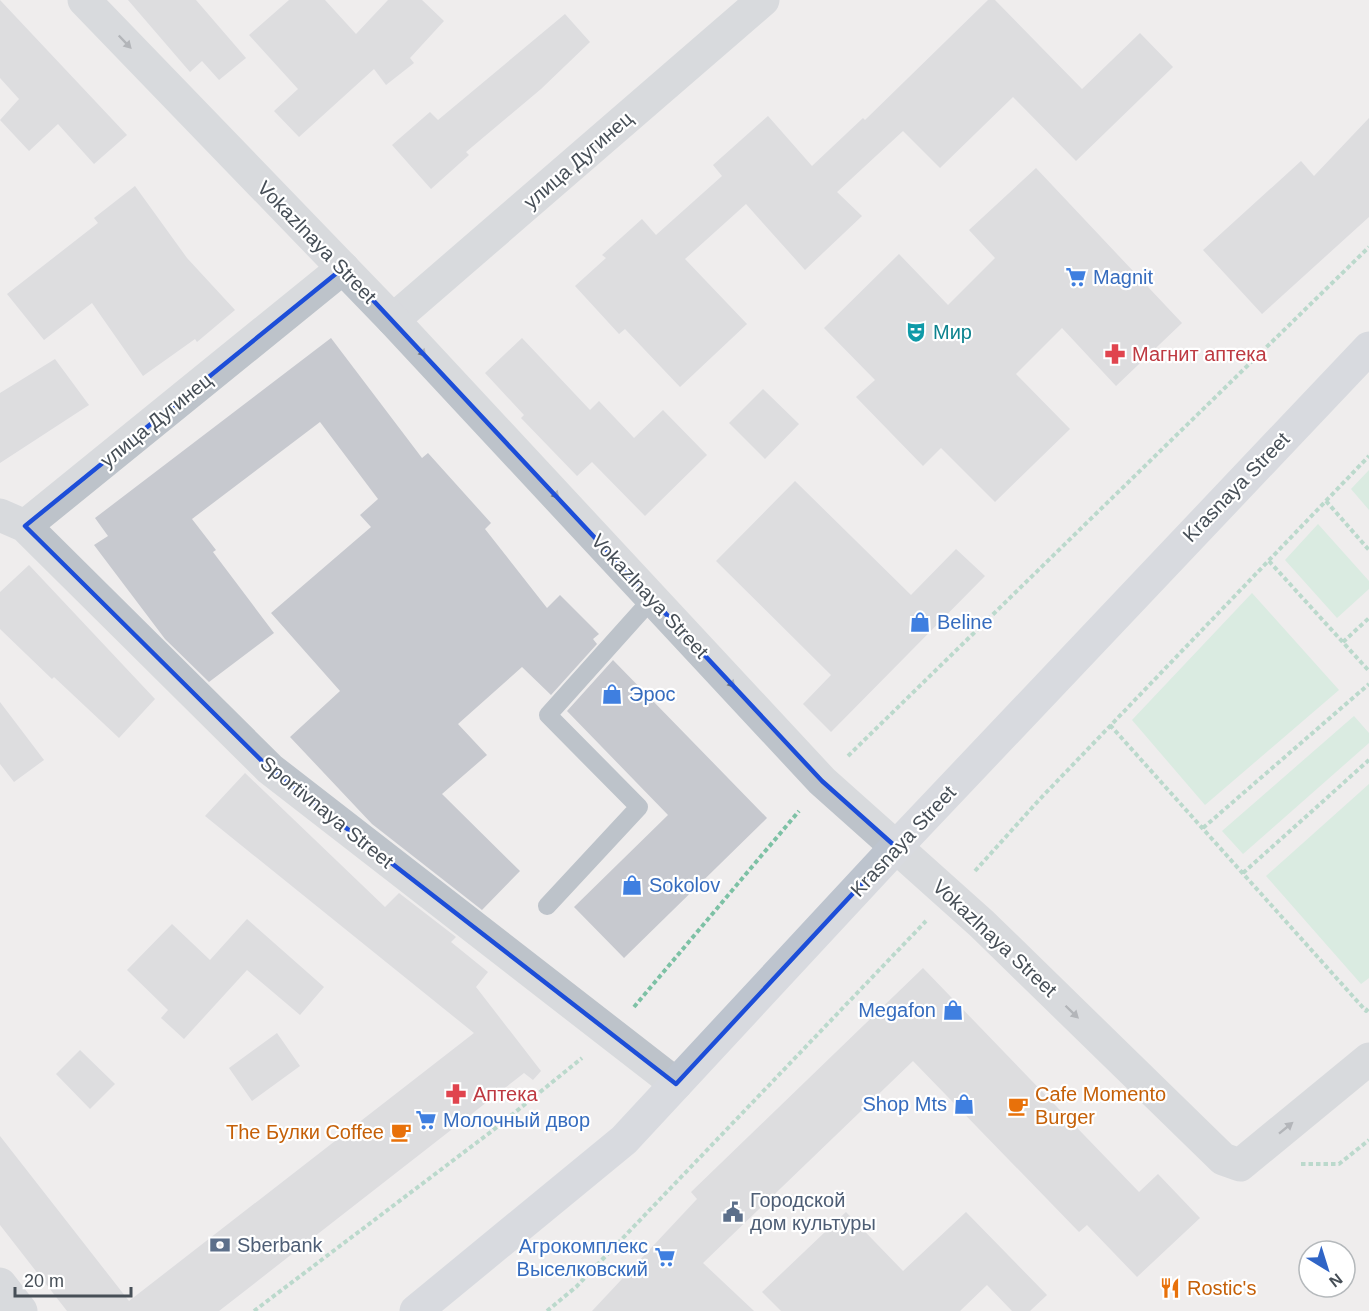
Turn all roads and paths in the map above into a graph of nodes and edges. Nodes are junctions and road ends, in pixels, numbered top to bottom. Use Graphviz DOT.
graph roads {
  1 [pos="84,0"];
  2 [pos="763,0"];
  3 [pos="343,268"];
  4 [pos="393,321"];
  5 [pos="1369,348"];
  6 [pos="1326,501"];
  7 [pos="12,521"];
  8 [pos="1369,550"];
  9 [pos="1269,561"];
  10 [pos="652,599"];
  11 [pos="1369,618"];
  12 [pos="1343,642"];
  13 [pos="1369,670"];
  14 [pos="1369,684"];
  15 [pos="1110,725"];
  16 [pos="1369,760"];
  17 [pos="1203,828"];
  18 [pos="896,847"];
  19 [pos="1243,873"];
  20 [pos="547,906"];
  21 [pos="1369,1008"];
  22 [pos="1369,1059"];
  23 [pos="676,1084"];
  24 [pos="0,1284"];
  25 [pos="21,1311"];
  26 [pos="416,1311"];
  1 -- 3 [label="street, Vokazlnaya Street, one-way"];
  2 -- 4 [label="street, улица Дугинец"];
  3 -- 4 [label="street, Vokazlnaya Street"];
  3 -- 7 [label="street, улица Дугинец"];
  4 -- 10 [label="street, Vokazlnaya Street, one-way"];
  5 -- 18 [label="main road, Krasnaya Street"];
  6 -- 8 [label="path"];
  7 -- 23 [label="street, Sportivnaya Street"];
  9 -- 12 [label="path"];
  10 -- 18 [label="street, Vokazlnaya Street, one-way"];
  10 -- 20 [label="lane"];
  11 -- 12 [label="path"];
  12 -- 13 [label="path"];
  14 -- 17 [label="path"];
  15 -- 17 [label="path"];
  16 -- 19 [label="path"];
  17 -- 19 [label="path"];
  18 -- 22 [label="street, Vokazlnaya Street, one-way"];
  18 -- 23 [label="main road, Krasnaya Street"];
  19 -- 21 [label="path"];
  23 -- 26 [label="main road, Krasnaya Street"];
  24 -- 25 [label="street"];
}
